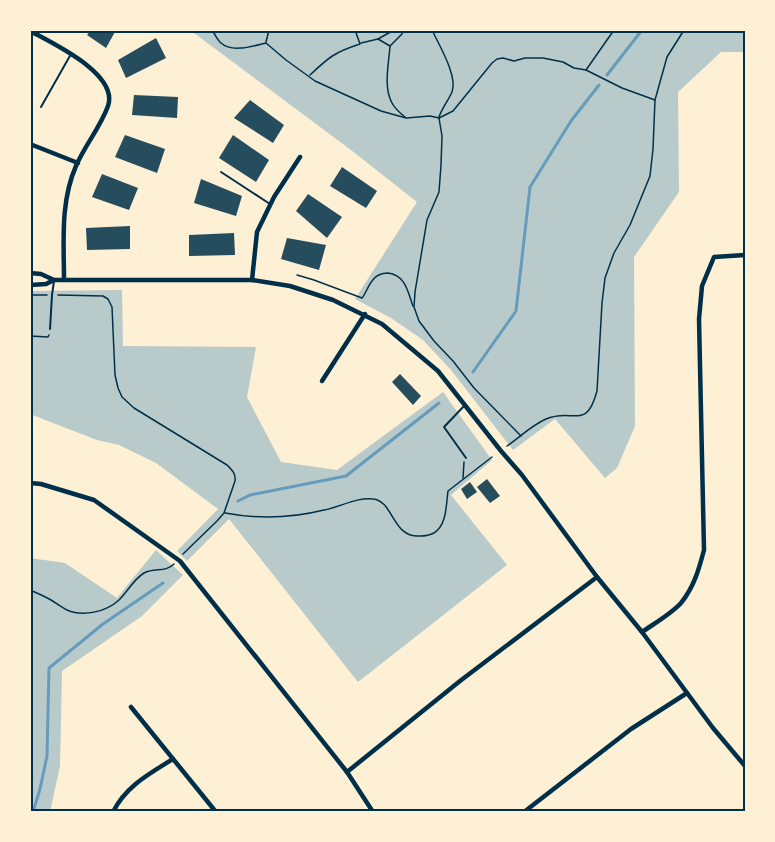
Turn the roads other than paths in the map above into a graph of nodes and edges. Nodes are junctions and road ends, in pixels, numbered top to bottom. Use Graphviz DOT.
graph roads {
  1 [pos="31,34"];
  2 [pos="71,54"];
  3 [pos="41,107"];
  4 [pos="30,144"];
  5 [pos="300,156"];
  6 [pos="78,163"];
  7 [pos="221,172"];
  8 [pos="270,204"];
  9 [pos="745,255"];
  10 [pos="30,273"];
  11 [pos="54,280"];
  12 [pos="64,280"];
  13 [pos="252,280"];
  14 [pos="30,285"];
  15 [pos="365,314"];
  16 [pos="50,329"];
  17 [pos="322,381"];
  18 [pos="465,405"];
  19 [pos="466,458"];
  20 [pos="30,483"];
  21 [pos="597,577"];
  22 [pos="642,632"];
  23 [pos="687,693"];
  24 [pos="131,707"];
  25 [pos="745,753"];
  26 [pos="738,757"];
  27 [pos="173,759"];
  28 [pos="745,766"];
  29 [pos="347,772"];
  30 [pos="113,812"];
  31 [pos="216,812"];
  32 [pos="373,812"];
  33 [pos="524,812"];
  1 -- 2 [label="street"];
  2 -- 3 [label="lane"];
  2 -- 6 [label="street"];
  4 -- 6 [label="street"];
  5 -- 8 [label="street"];
  6 -- 12 [label="street"];
  7 -- 8 [label="lane"];
  8 -- 13 [label="street"];
  9 -- 22 [label="street"];
  10 -- 11 [label="street"];
  11 -- 12 [label="street"];
  11 -- 14 [label="street"];
  11 -- 16 [label="lane"];
  12 -- 13 [label="street"];
  13 -- 15 [label="street"];
  15 -- 17 [label="street"];
  15 -- 18 [label="street"];
  18 -- 19 [label="lane"];
  18 -- 21 [label="street"];
  20 -- 29 [label="street"];
  21 -- 22 [label="street"];
  21 -- 29 [label="street"];
  22 -- 23 [label="street"];
  23 -- 26 [label="street"];
  23 -- 33 [label="street"];
  24 -- 27 [label="street"];
  25 -- 26 [label="street"];
  26 -- 28 [label="street"];
  27 -- 30 [label="street"];
  27 -- 31 [label="street"];
  29 -- 32 [label="street"];
}
